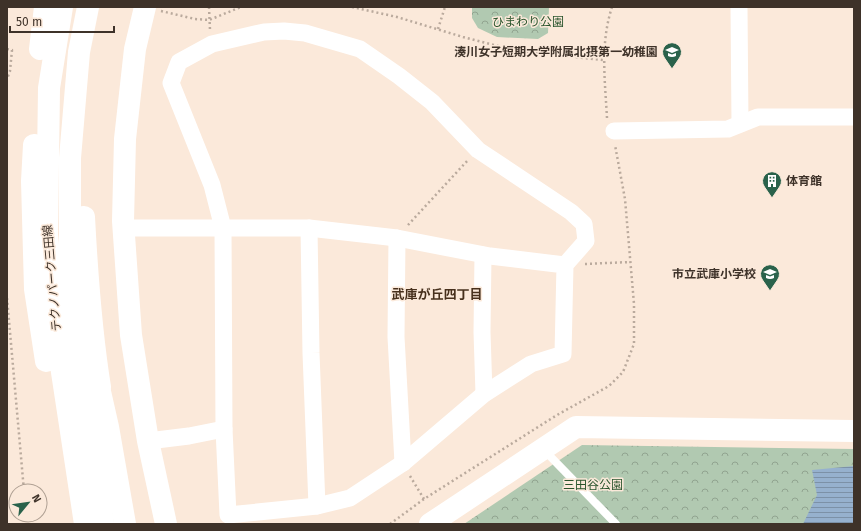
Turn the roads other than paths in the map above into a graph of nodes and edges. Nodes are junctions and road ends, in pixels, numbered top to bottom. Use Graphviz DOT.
graph roads {
  1 [pos="46,7"];
  2 [pos="55,7"];
  3 [pos="62,7"];
  4 [pos="88,7"];
  5 [pos="102,7"];
  6 [pos="145,7"];
  7 [pos="739,7"];
  8 [pos="55,48"];
  9 [pos="854,117"];
  10 [pos="740,124"];
  11 [pos="614,131"];
  12 [pos="123,228"];
  13 [pos="223,228"];
  14 [pos="309,228"];
  15 [pos="46,235"];
  16 [pos="397,238"];
  17 [pos="483,255"];
  18 [pos="565,265"];
  19 [pos="73,298"];
  20 [pos="46,364"];
  21 [pos="100,387"];
  22 [pos="484,394"];
  23 [pos="224,429"];
  24 [pos="854,431"];
  25 [pos="148,442"];
  26 [pos="543,449"];
  27 [pos="403,463"];
  28 [pos="317,506"];
  29 [pos="70,524"];
  30 [pos="85,524"];
  31 [pos="104,524"];
  32 [pos="125,524"];
  33 [pos="166,524"];
  34 [pos="430,524"];
  35 [pos="616,524"];
  1 -- 20 [label="main road"];
  2 -- 8 [label="main road"];
  3 -- 8 [label="main road, テクノパーク三田線"];
  4 -- 19 [label="main road, テクノパーク三田線"];
  5 -- 21 [label="main road"];
  6 -- 12 [label="main road"];
  7 -- 10 [label="street"];
  8 -- 15 [label="main road, テクノパーク三田線"];
  9 -- 10 [label="street"];
  10 -- 11 [label="street"];
  12 -- 13 [label="street"];
  12 -- 25 [label="main road"];
  13 -- 14 [label="street"];
  13 -- 18 [label="street"];
  13 -- 23 [label="street"];
  14 -- 16 [label="street"];
  14 -- 28 [label="street"];
  15 -- 20 [label="main road"];
  15 -- 30 [label="main road, テクノパーク三田線"];
  16 -- 17 [label="street"];
  16 -- 27 [label="street"];
  17 -- 18 [label="street"];
  17 -- 22 [label="street"];
  18 -- 22 [label="street"];
  19 -- 21 [label="main road"];
  19 -- 31 [label="main road, テクノパーク三田線"];
  20 -- 29 [label="main road"];
  21 -- 32 [label="main road"];
  22 -- 27 [label="street"];
  23 -- 25 [label="street"];
  23 -- 28 [label="street"];
  24 -- 26 [label="main road"];
  25 -- 33 [label="main road"];
  26 -- 34 [label="main road"];
  26 -- 35 [label="lane"];
  27 -- 28 [label="street"];
}
